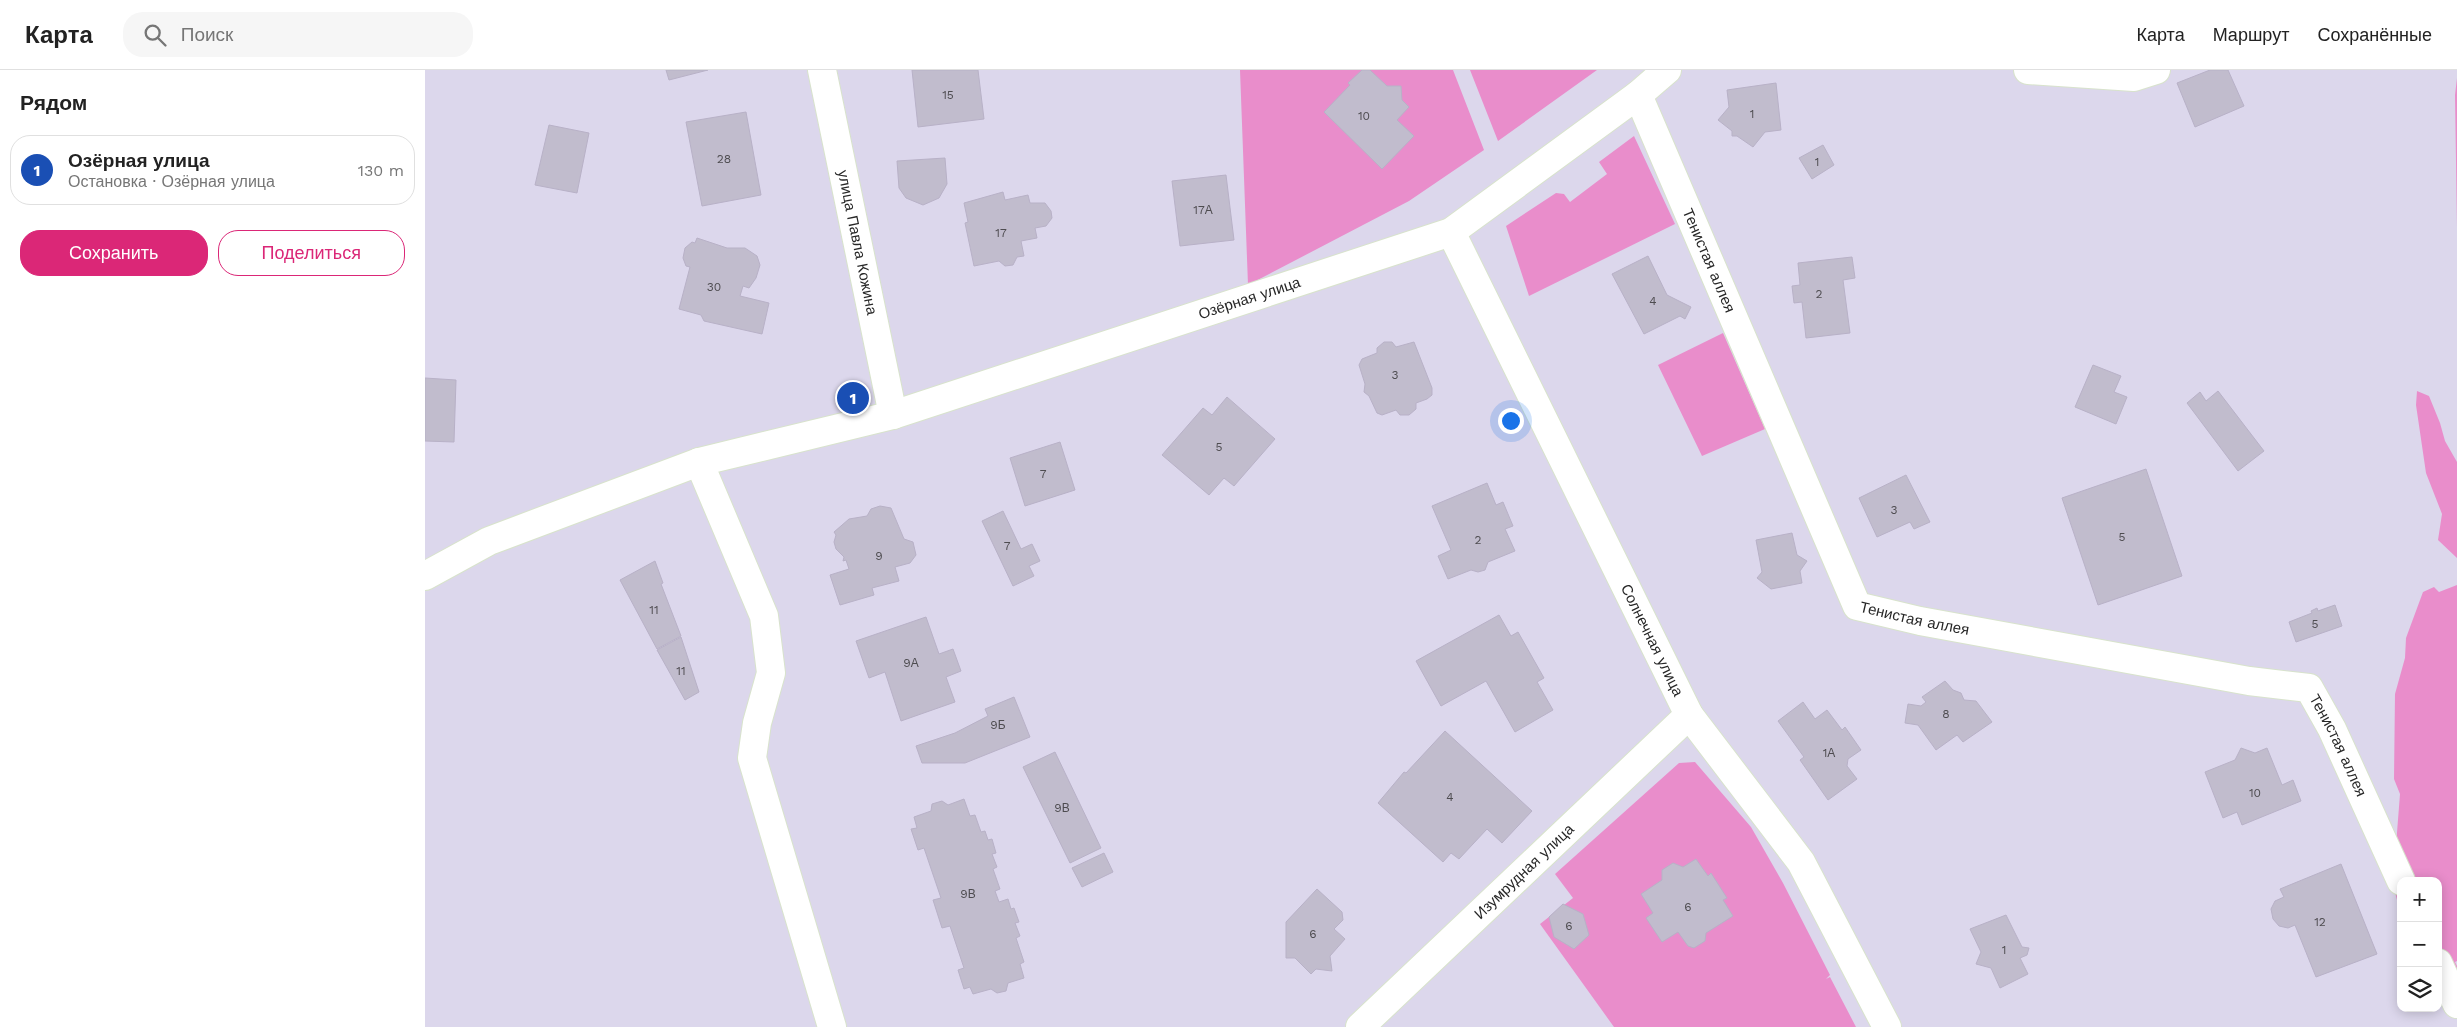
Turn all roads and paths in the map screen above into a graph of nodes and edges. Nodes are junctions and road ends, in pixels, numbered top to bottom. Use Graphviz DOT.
graph roads {
  1 [pos="1667,70"];
  2 [pos="2028,70"];
  3 [pos="2156,70"];
  4 [pos="827,76"];
  5 [pos="1637,95"];
  6 [pos="1451,232"];
  7 [pos="893,414"];
  8 [pos="699,462"];
  9 [pos="425,576"];
  10 [pos="1689,715"];
  11 [pos="2399,877"];
  12 [pos="2440,967"];
  13 [pos="2457,1004"];
  14 [pos="832,1027"];
  15 [pos="1360,1027"];
  16 [pos="1887,1027"];
  1 -- 5 [label="street, Озёрная улица"];
  2 -- 3 [label="street"];
  4 -- 7 [label="street, улица Павла Кожина"];
  5 -- 6 [label="street, Озёрная улица"];
  5 -- 11 [label="street, Тенистая аллея"];
  6 -- 7 [label="street, Озёрная улица"];
  6 -- 10 [label="street, Солнечная улица"];
  7 -- 8 [label="street, Озёрная улица"];
  8 -- 9 [label="street, Озёрная улица"];
  8 -- 14 [label="street"];
  10 -- 15 [label="street, Изумрудная улица"];
  10 -- 16 [label="street, Солнечная улица"];
  12 -- 13 [label="street"];
}
